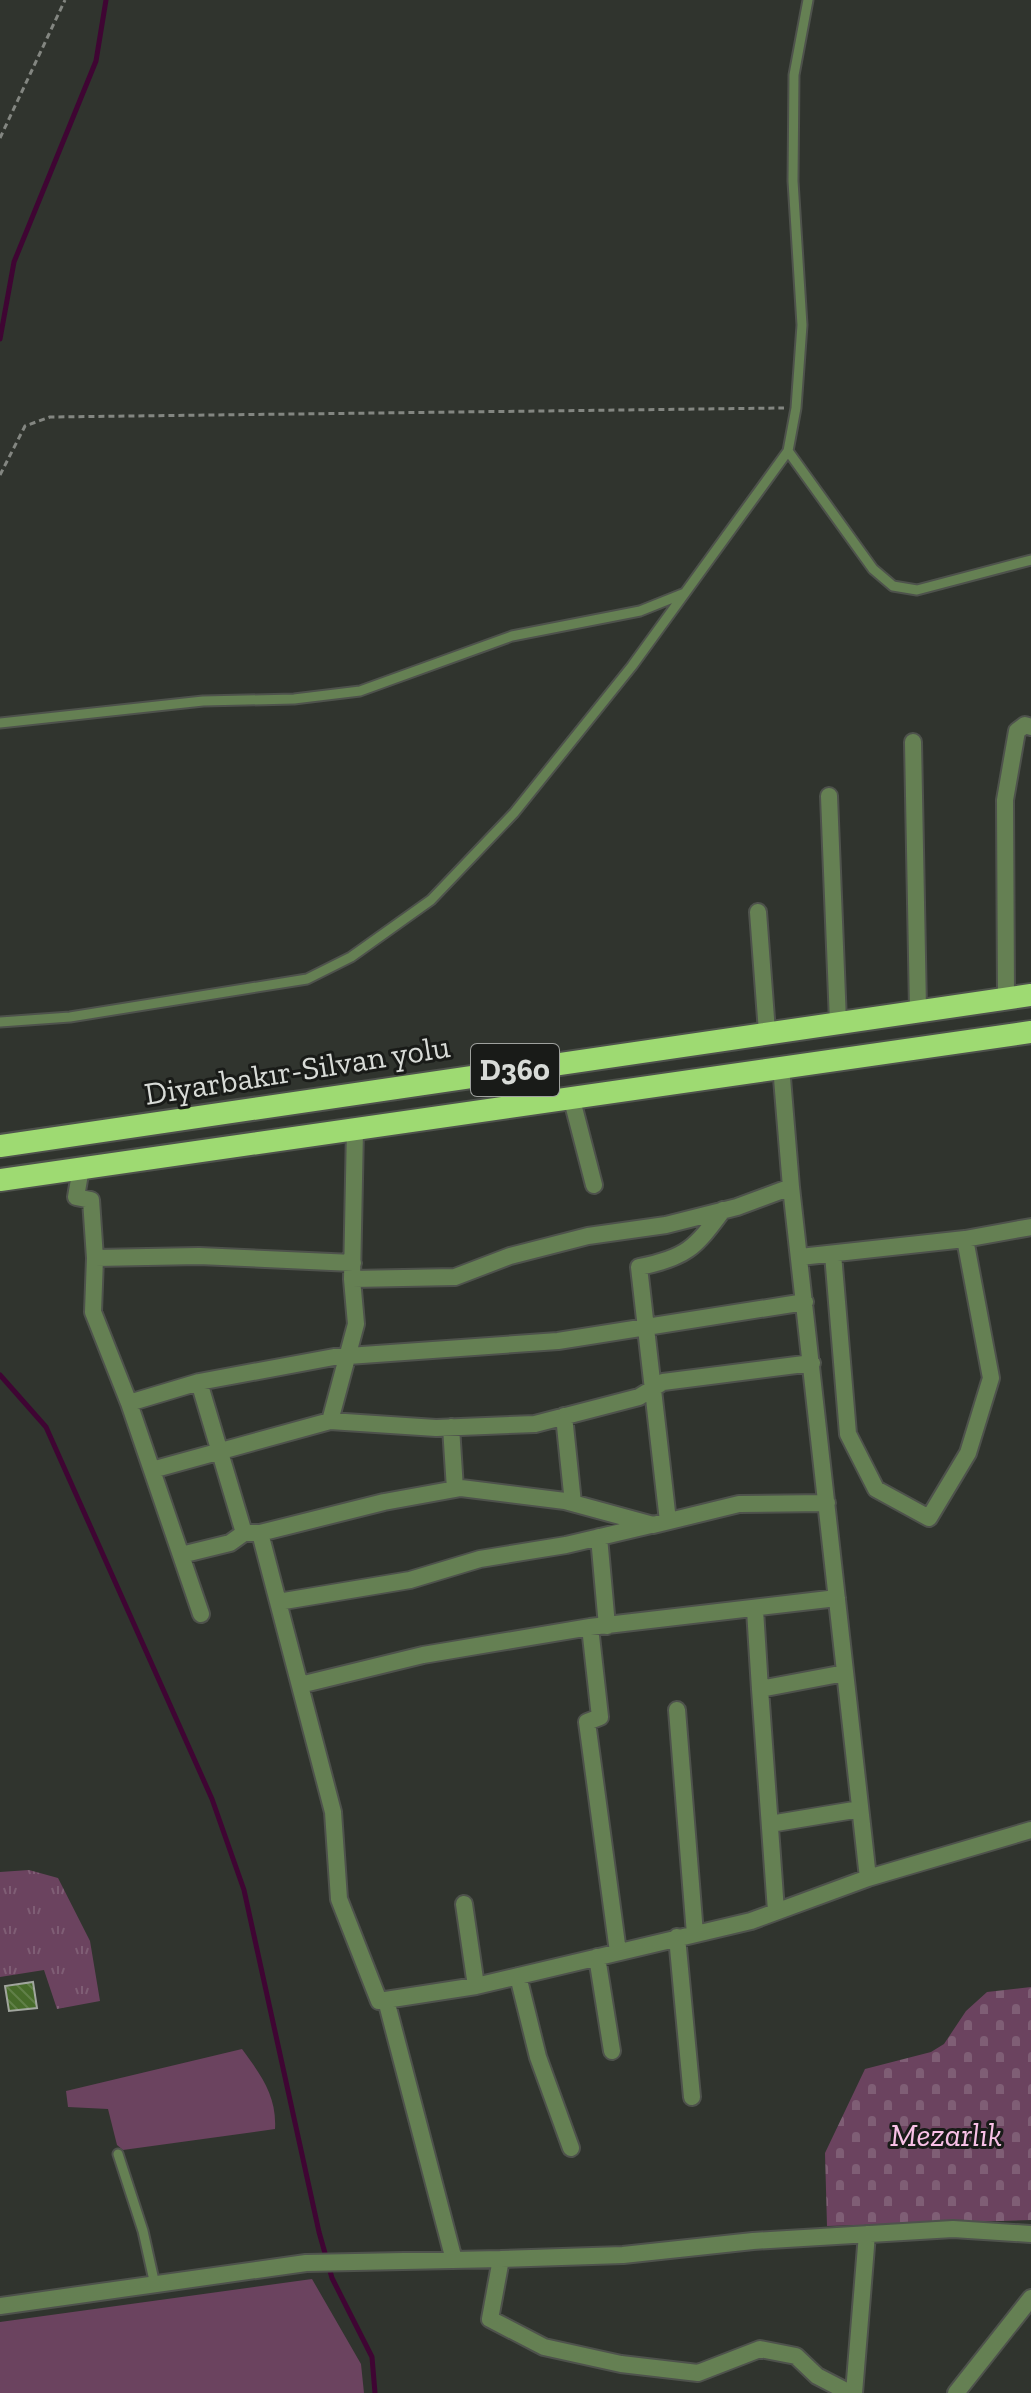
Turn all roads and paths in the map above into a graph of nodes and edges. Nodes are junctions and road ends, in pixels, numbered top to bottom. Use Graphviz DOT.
graph roads {
  1 [pos="65,0"];
  2 [pos="808,0"];
  3 [pos="0,138"];
  4 [pos="796,408"];
  5 [pos="788,451"];
  6 [pos="0,475"];
  7 [pos="1031,560"];
  8 [pos="688,591"];
  9 [pos="0,723"];
  10 [pos="1031,727"];
  11 [pos="913,742"];
  12 [pos="829,796"];
  13 [pos="758,912"];
  14 [pos="1031,995"];
  15 [pos="1006,999"];
  16 [pos="918,1010"];
  17 [pos="0,1022"];
  18 [pos="838,1022"];
  19 [pos="767,1032"];
  20 [pos="1031,1032"];
  21 [pos="781,1066"];
  22 [pos="572,1100"];
  23 [pos="355,1129"];
  24 [pos="0,1146"];
  25 [pos="81,1168"];
  26 [pos="0,1180"];
  27 [pos="594,1185"];
  28 [pos="791,1187"];
  29 [pos="723,1210"];
  30 [pos="1031,1227"];
  31 [pos="965,1239"];
  32 [pos="833,1254"];
  33 [pos="800,1257"];
  34 [pos="95,1258"];
  35 [pos="353,1271"];
  36 [pos="805,1302"];
  37 [pos="649,1327"];
  38 [pos="347,1356"];
  39 [pos="812,1363"];
  40 [pos="199,1382"];
  41 [pos="652,1389"];
  42 [pos="129,1403"];
  43 [pos="564,1416"];
  44 [pos="330,1421"];
  45 [pos="451,1427"];
  46 [pos="220,1451"];
  47 [pos="152,1470"];
  48 [pos="455,1489"];
  49 [pos="573,1503"];
  50 [pos="827,1503"];
  51 [pos="660,1523"];
  52 [pos="252,1533"];
  53 [pos="599,1537"];
  54 [pos="181,1555"];
  55 [pos="837,1598"];
  56 [pos="278,1602"];
  57 [pos="755,1610"];
  58 [pos="201,1614"];
  59 [pos="599,1626"];
  60 [pos="845,1673"];
  61 [pos="300,1685"];
  62 [pos="760,1689"];
  63 [pos="677,1710"];
  64 [pos="860,1809"];
  65 [pos="770,1824"];
  66 [pos="1031,1830"];
  67 [pos="868,1878"];
  68 [pos="464,1904"];
  69 [pos="776,1911"];
  70 [pos="695,1934"];
  71 [pos="677,1937"];
  72 [pos="618,1952"];
  73 [pos="597,1957"];
  74 [pos="518,1976"];
  75 [pos="476,1986"];
  76 [pos="386,2000"];
  77 [pos="612,2051"];
  78 [pos="692,2097"];
  79 [pos="571,2148"];
  80 [pos="118,2154"];
  81 [pos="867,2234"];
  82 [pos="1031,2234"];
  83 [pos="501,2259"];
  84 [pos="454,2260"];
  85 [pos="155,2285"];
  86 [pos="1031,2298"];
  87 [pos="0,2306"];
  88 [pos="852,2393"];
  89 [pos="956,2393"];
  1 -- 3 [label="path"];
  2 -- 4 [label="lane"];
  4 -- 5 [label="lane"];
  4 -- 6 [label="path"];
  5 -- 7 [label="lane"];
  5 -- 8 [label="lane"];
  8 -- 9 [label="lane"];
  8 -- 17 [label="lane"];
  10 -- 15 [label="street"];
  11 -- 16 [label="street"];
  12 -- 18 [label="street"];
  13 -- 19 [label="street"];
  14 -- 15 [label="highway, Diyarbakır-Silvan yolu / D360"];
  15 -- 16 [label="highway, Diyarbakır-Silvan yolu / D360"];
  16 -- 18 [label="highway, Diyarbakır-Silvan yolu / D360"];
  18 -- 19 [label="highway, Diyarbakır-Silvan yolu / D360"];
  19 -- 24 [label="highway, Diyarbakır-Silvan yolu / D360"];
  20 -- 21 [label="highway, Diyarbakır-Silvan yolu / D360"];
  21 -- 22 [label="highway, Diyarbakır-Silvan yolu / D360"];
  21 -- 28 [label="street"];
  22 -- 23 [label="highway, Diyarbakır-Silvan yolu / D360"];
  22 -- 27 [label="street"];
  23 -- 25 [label="highway, Diyarbakır-Silvan yolu / D360"];
  23 -- 35 [label="street"];
  25 -- 26 [label="highway, Diyarbakır-Silvan yolu / D360"];
  25 -- 34 [label="street"];
  28 -- 29 [label="street"];
  28 -- 33 [label="street"];
  29 -- 35 [label="street"];
  29 -- 37 [label="street"];
  30 -- 31 [label="street"];
  31 -- 32 [label="street"];
  31 -- 32 [label="street"];
  32 -- 33 [label="street"];
  33 -- 36 [label="street"];
  34 -- 35 [label="street"];
  34 -- 42 [label="street"];
  35 -- 38 [label="street"];
  36 -- 37 [label="street"];
  36 -- 39 [label="street"];
  37 -- 38 [label="street"];
  37 -- 41 [label="street"];
  38 -- 40 [label="street"];
  38 -- 44 [label="street"];
  39 -- 41 [label="street"];
  39 -- 50 [label="street"];
  40 -- 42 [label="street"];
  40 -- 46 [label="street"];
  41 -- 43 [label="street"];
  41 -- 51 [label="street"];
  42 -- 47 [label="street"];
  43 -- 45 [label="street"];
  43 -- 49 [label="street"];
  44 -- 45 [label="street"];
  44 -- 46 [label="street"];
  45 -- 48 [label="street"];
  46 -- 47 [label="street"];
  46 -- 52 [label="street"];
  47 -- 54 [label="street"];
  48 -- 49 [label="street"];
  48 -- 52 [label="street"];
  49 -- 51 [label="street"];
  50 -- 51 [label="street"];
  50 -- 55 [label="street"];
  51 -- 53 [label="street"];
  52 -- 54 [label="street"];
  52 -- 56 [label="street"];
  53 -- 56 [label="street"];
  53 -- 59 [label="street"];
  54 -- 58 [label="street"];
  55 -- 57 [label="street"];
  55 -- 60 [label="street"];
  56 -- 61 [label="street"];
  57 -- 59 [label="street"];
  57 -- 62 [label="street"];
  59 -- 61 [label="street"];
  59 -- 72 [label="street"];
  60 -- 62 [label="street"];
  60 -- 64 [label="street"];
  61 -- 76 [label="street"];
  62 -- 65 [label="street"];
  63 -- 70 [label="street"];
  64 -- 65 [label="street"];
  64 -- 67 [label="street"];
  65 -- 69 [label="street"];
  66 -- 67 [label="street"];
  67 -- 69 [label="street"];
  68 -- 75 [label="street"];
  69 -- 70 [label="street"];
  70 -- 71 [label="street"];
  71 -- 72 [label="street"];
  71 -- 78 [label="street"];
  72 -- 73 [label="street"];
  73 -- 74 [label="street"];
  73 -- 77 [label="street"];
  74 -- 75 [label="street"];
  74 -- 79 [label="street"];
  75 -- 76 [label="street"];
  76 -- 84 [label="street"];
  80 -- 85 [label="lane"];
  81 -- 82 [label="street"];
  81 -- 83 [label="street"];
  81 -- 88 [label="street"];
  83 -- 84 [label="street"];
  83 -- 88 [label="street"];
  84 -- 85 [label="street"];
  85 -- 87 [label="street"];
  86 -- 89 [label="street"];
}
